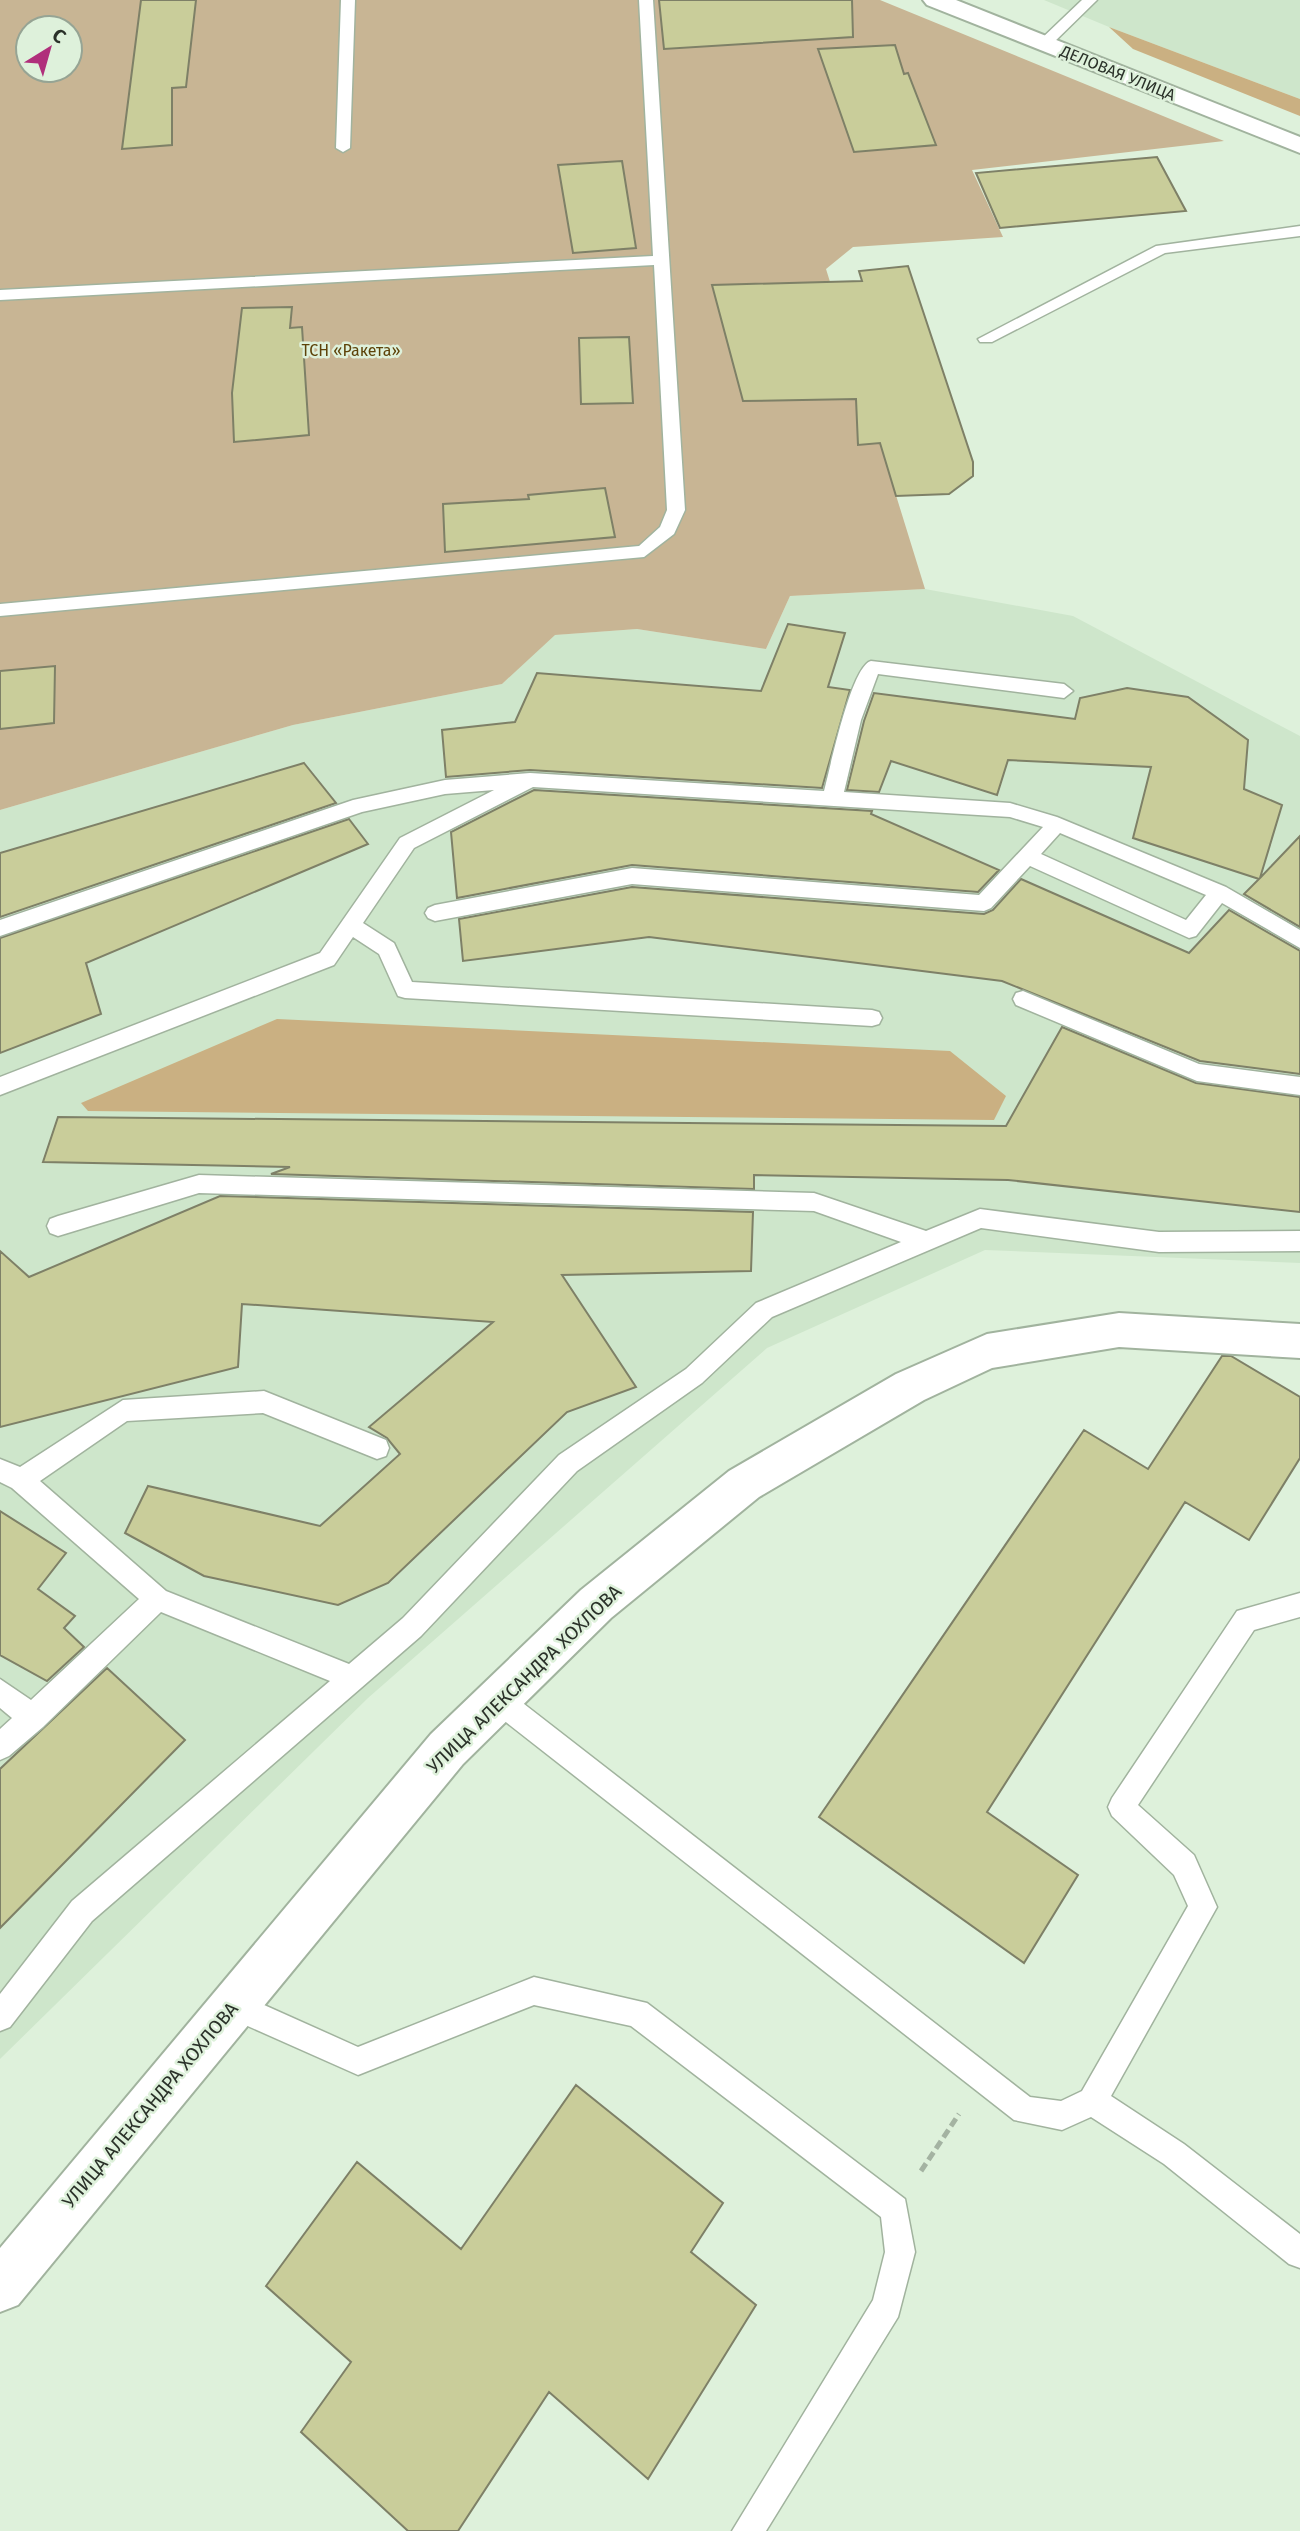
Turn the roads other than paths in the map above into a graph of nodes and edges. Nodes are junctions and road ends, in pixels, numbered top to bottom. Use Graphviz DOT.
graph roads {
  1 [pos="348,0"];
  2 [pos="646,0"];
  3 [pos="935,0"];
  4 [pos="1090,0"];
  5 [pos="1044,44"];
  6 [pos="1300,146"];
  7 [pos="343,148"];
  8 [pos="1300,231"];
  9 [pos="661,260"];
  10 [pos="0,295"];
  11 [pos="986,339"];
  12 [pos="0,610"];
  13 [pos="1064,691"];
  14 [pos="530,780"];
  15 [pos="832,800"];
  16 [pos="1057,824"];
  17 [pos="1027,856"];
  18 [pos="1219,892"];
  19 [pos="435,913"];
  20 [pos="349,924"];
  21 [pos="0,928"];
  22 [pos="1300,940"];
  23 [pos="1023,999"];
  24 [pos="872,1018"];
  25 [pos="0,1086"];
  26 [pos="1300,1086"];
  27 [pos="58,1226"];
  28 [pos="927,1241"];
  29 [pos="1300,1241"];
  30 [pos="1300,1341"];
  31 [pos="377,1448"];
  32 [pos="10,1475"];
  33 [pos="157,1599"];
  34 [pos="1300,1605"];
  35 [pos="352,1678"];
  36 [pos="0,1692"];
  37 [pos="497,1699"];
  38 [pos="34,1718"];
  39 [pos="0,1747"];
  40 [pos="233,2005"];
  41 [pos="0,2017"];
  42 [pos="1092,2101"];
  43 [pos="1300,2253"];
  44 [pos="0,2287"];
  45 [pos="748,2531"];
  1 -- 7 [label="lane"];
  2 -- 9 [label="lane"];
  3 -- 5 [label="street, ДЕЛОВАЯ УЛИЦА"];
  4 -- 5 [label="lane"];
  5 -- 6 [label="street, ДЕЛОВАЯ УЛИЦА"];
  8 -- 11 [label="lane"];
  9 -- 10 [label="lane"];
  9 -- 12 [label="lane"];
  13 -- 15 [label="lane"];
  14 -- 15 [label="lane"];
  14 -- 20 [label="lane"];
  14 -- 21 [label="lane"];
  15 -- 16 [label="lane"];
  16 -- 17 [label="lane"];
  16 -- 18 [label="lane"];
  17 -- 18 [label="lane"];
  17 -- 19 [label="lane"];
  18 -- 22 [label="lane"];
  20 -- 24 [label="lane"];
  20 -- 25 [label="lane"];
  23 -- 26 [label="lane"];
  27 -- 28 [label="lane"];
  28 -- 29 [label="lane"];
  28 -- 35 [label="lane"];
  30 -- 37 [label="street, УЛИЦА АЛЕКСАНДРА ХОХЛОВА"];
  31 -- 32 [label="lane"];
  32 -- 33 [label="lane"];
  33 -- 35 [label="lane"];
  33 -- 38 [label="lane"];
  34 -- 42 [label="lane"];
  35 -- 41 [label="lane"];
  36 -- 38 [label="lane"];
  37 -- 40 [label="street, УЛИЦА АЛЕКСАНДРА ХОХЛОВА"];
  37 -- 42 [label="lane"];
  38 -- 39 [label="lane"];
  40 -- 44 [label="street, УЛИЦА АЛЕКСАНДРА ХОХЛОВА"];
  40 -- 45 [label="lane"];
  42 -- 43 [label="lane"];
}
